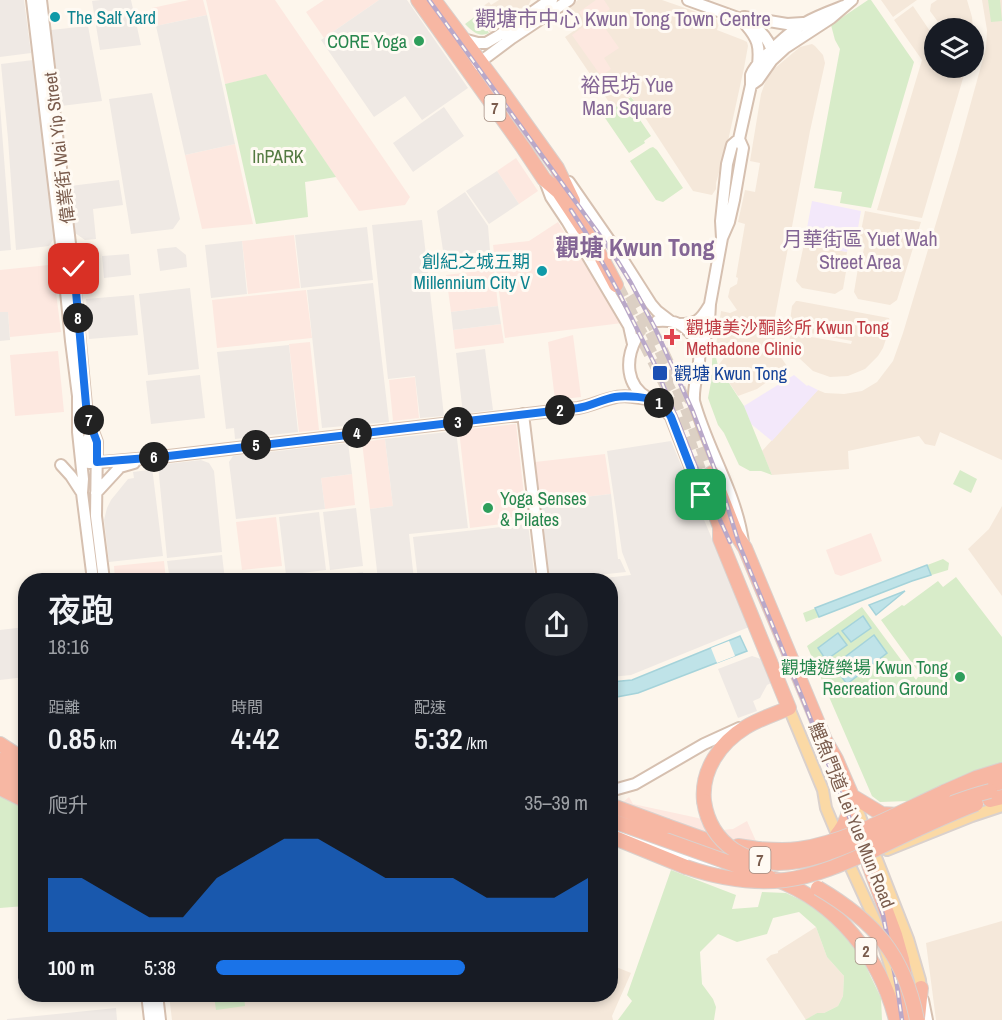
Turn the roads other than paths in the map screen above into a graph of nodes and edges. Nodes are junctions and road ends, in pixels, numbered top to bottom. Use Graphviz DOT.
graph roads {
  1 [pos="32,0"];
  2 [pos="41,0"];
  3 [pos="418,0"];
  4 [pos="434,0"];
  5 [pos="569,0"];
  6 [pos="688,0"];
  7 [pos="848,3"];
  8 [pos="547,4"];
  9 [pos="736,16"];
  10 [pos="806,22"];
  11 [pos="463,39"];
  12 [pos="772,55"];
  13 [pos="480,62"];
  14 [pos="758,65"];
  15 [pos="468,70"];
  16 [pos="751,85"];
  17 [pos="556,168"];
  18 [pos="544,179"];
  19 [pos="710,304"];
  20 [pos="657,321"];
  21 [pos="675,323"];
  22 [pos="700,358"];
  23 [pos="636,388"];
  24 [pos="614,397"];
  25 [pos="660,402"];
  26 [pos="523,414"];
  27 [pos="160,457"];
  28 [pos="89,463"];
  29 [pos="61,465"];
  30 [pos="82,493"];
  31 [pos="96,493"];
  32 [pos="720,539"];
  33 [pos="744,548"];
  34 [pos="95,573"];
  35 [pos="96,573"];
  36 [pos="542,573"];
  37 [pos="771,612"];
  38 [pos="756,627"];
  39 [pos="789,708"];
  40 [pos="748,726"];
  41 [pos="0,744"];
  42 [pos="18,755"];
  43 [pos="0,760"];
  44 [pos="18,770"];
  45 [pos="1002,771"];
  46 [pos="0,775"];
  47 [pos="1002,782"];
  48 [pos="18,784"];
  49 [pos="635,784"];
  50 [pos="0,788"];
  51 [pos="618,789"];
  52 [pos="1002,789"];
  53 [pos="618,795"];
  54 [pos="852,796"];
  55 [pos="1002,796"];
  56 [pos="18,797"];
  57 [pos="948,798"];
  58 [pos="1002,806"];
  59 [pos="618,808"];
  60 [pos="904,815"];
  61 [pos="618,822"];
  62 [pos="618,823"];
  63 [pos="953,823"];
  64 [pos="618,830"];
  65 [pos="628,834"];
  66 [pos="837,835"];
  67 [pos="869,837"];
  68 [pos="618,839"];
  69 [pos="709,841"];
  70 [pos="813,852"];
  71 [pos="878,861"];
  72 [pos="857,884"];
  73 [pos="921,988"];
  74 [pos="148,1002"];
  75 [pos="158,1002"];
  76 [pos="150,1020"];
  77 [pos="160,1020"];
  78 [pos="896,1020"];
  79 [pos="905,1020"];
  80 [pos="917,1020"];
  81 [pos="927,1020"];
  1 -- 28 [label="main road, 偉業街 Wai Yip Street"];
  2 -- 28 [label="main road, 偉業街 Wai Yip Street"];
  3 -- 15 [label="highway, 7"];
  4 -- 11 [label="highway, 7"];
  5 -- 8 [label="main road"];
  6 -- 9 [label="main road"];
  7 -- 10 [label="main road"];
  7 -- 12 [label="main road"];
  8 -- 11 [label="main road"];
  8 -- 13 [label="main road"];
  9 -- 10 [label="main road"];
  9 -- 12 [label="main road"];
  9 -- 14 [label="main road"];
  10 -- 12 [label="main road"];
  11 -- 13 [label="highway, 7"];
  12 -- 14 [label="main road"];
  12 -- 16 [label="main road"];
  13 -- 15 [label="main road"];
  13 -- 17 [label="highway, 7"];
  14 -- 16 [label="main road"];
  15 -- 18 [label="highway, 7"];
  16 -- 19 [label="main road"];
  17 -- 18 [label="highway, 7"];
  17 -- 21 [label="main road"];
  18 -- 23 [label="main road"];
  19 -- 21 [label="main road"];
  19 -- 22 [label="main road"];
  20 -- 21 [label="main road"];
  21 -- 22 [label="main road"];
  22 -- 33 [label="main road"];
  23 -- 24 [label="main road"];
  23 -- 25 [label="main road"];
  24 -- 25 [label="main road"];
  24 -- 26 [label="main road"];
  25 -- 32 [label="main road"];
  26 -- 27 [label="main road"];
  26 -- 36 [label="main road"];
  27 -- 28 [label="main road"];
  27 -- 31 [label="main road"];
  28 -- 30 [label="main road, 偉業街 Wai Yip Street"];
  28 -- 31 [label="main road, 偉業街 Wai Yip Street"];
  29 -- 30 [label="main road"];
  30 -- 34 [label="main road, 偉業街 Wai Yip Street"];
  31 -- 35 [label="main road, 偉業街 Wai Yip Street"];
  32 -- 33 [label="highway, 鯉魚門道 Lei Yue Mun Road"];
  32 -- 38 [label="highway, 鯉魚門道 Lei Yue Mun Road"];
  33 -- 37 [label="highway, 鯉魚門道 Lei Yue Mun Road"];
  37 -- 38 [label="highway"];
  37 -- 54 [label="highway, 鯉魚門道 Lei Yue Mun Road"];
  38 -- 39 [label="highway, 鯉魚門道 Lei Yue Mun Road"];
  39 -- 40 [label="highway, 7"];
  39 -- 66 [label="main road, 鯉魚門道 Lei Yue Mun Road"];
  40 -- 49 [label="main road"];
  40 -- 52 [label="highway, 7, bridge"];
  41 -- 42 [label="highway"];
  43 -- 44 [label="highway"];
  45 -- 69 [label="highway, bridge"];
  46 -- 48 [label="highway"];
  47 -- 57 [label="highway"];
  49 -- 51 [label="main road"];
  49 -- 53 [label="main road"];
  50 -- 56 [label="highway"];
  54 -- 60 [label="highway, 鯉魚門道 Lei Yue Mun Road"];
  54 -- 66 [label="highway"];
  54 -- 67 [label="main road, 鯉魚門道 Lei Yue Mun Road"];
  55 -- 68 [label="highway, bridge"];
  57 -- 60 [label="highway"];
  57 -- 63 [label="highway"];
  58 -- 63 [label="main road"];
  59 -- 69 [label="highway, 2, bridge"];
  60 -- 67 [label="highway"];
  61 -- 65 [label="main road"];
  62 -- 78 [label="highway, 2, bridge"];
  63 -- 71 [label="main road"];
  64 -- 65 [label="main road"];
  65 -- 70 [label="main road"];
  66 -- 70 [label="main road"];
  66 -- 72 [label="main road, 鯉魚門道 Lei Yue Mun Road"];
  67 -- 71 [label="main road, 鯉魚門道 Lei Yue Mun Road"];
  67 -- 79 [label="highway"];
  69 -- 80 [label="highway, 2, bridge"];
  70 -- 72 [label="main road"];
  71 -- 73 [label="main road, 鯉魚門道 Lei Yue Mun Road"];
  72 -- 79 [label="main road, 鯉魚門道 Lei Yue Mun Road"];
  73 -- 80 [label="highway"];
  73 -- 81 [label="main road, 鯉魚門道 Lei Yue Mun Road"];
  74 -- 76 [label="main road"];
  75 -- 77 [label="main road"];
}
